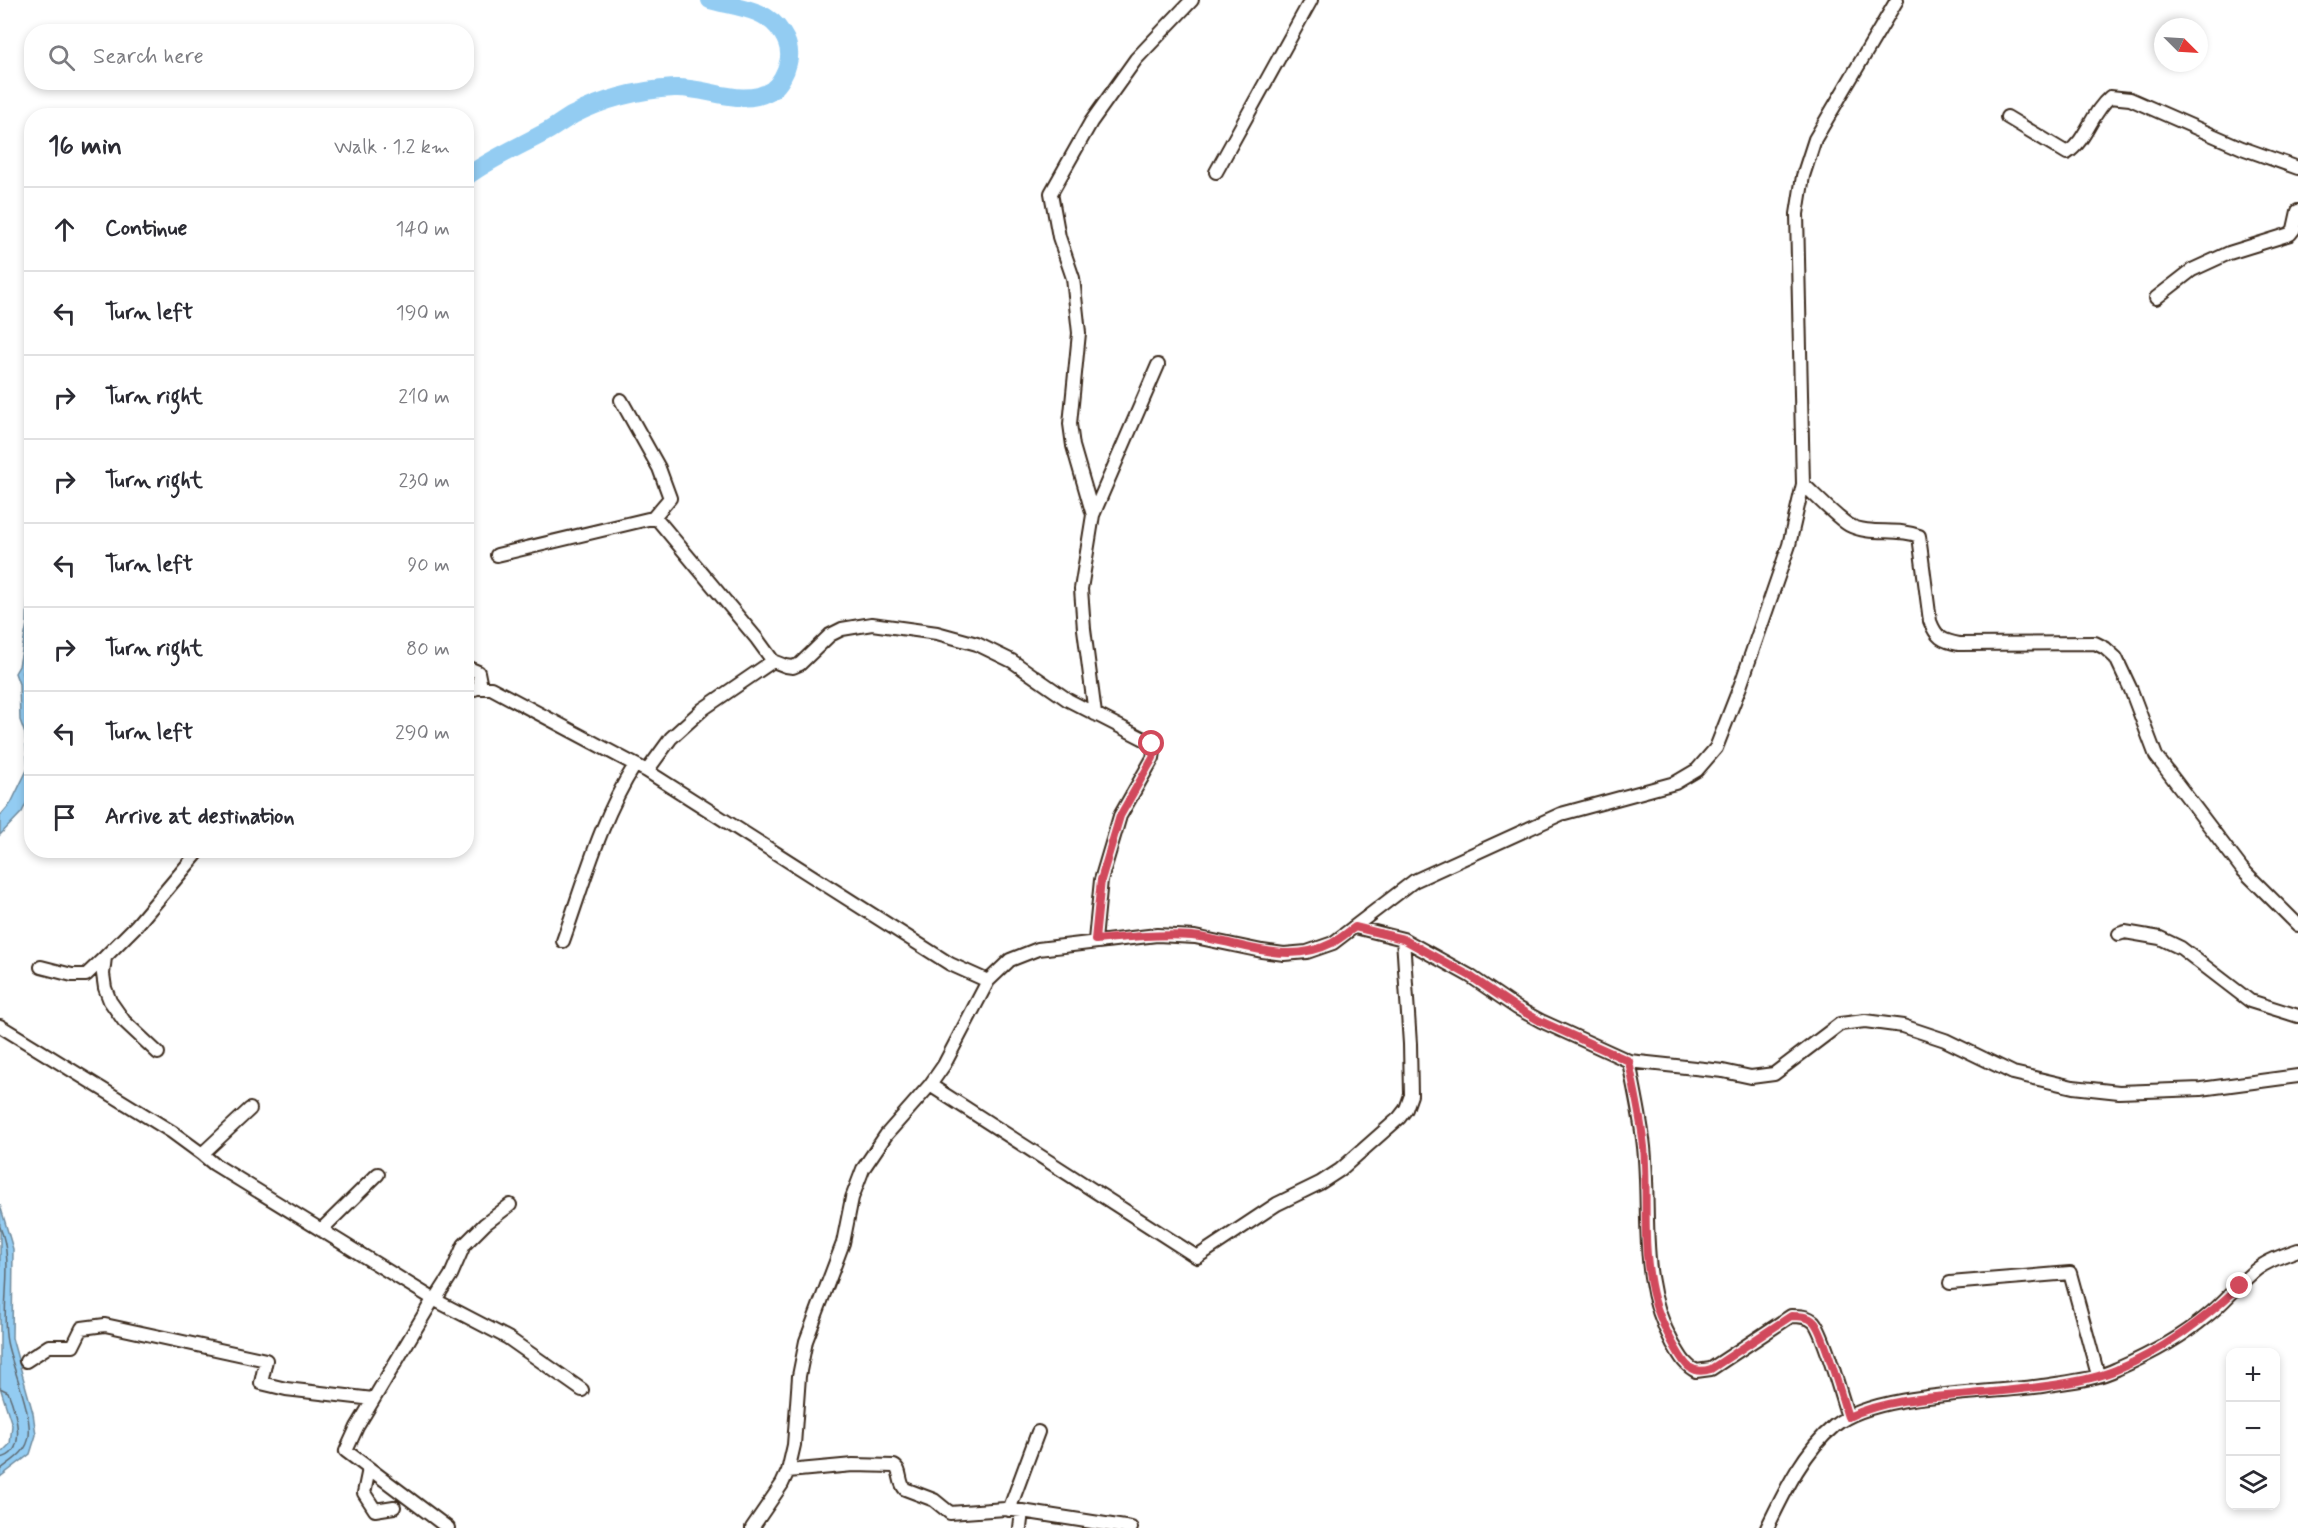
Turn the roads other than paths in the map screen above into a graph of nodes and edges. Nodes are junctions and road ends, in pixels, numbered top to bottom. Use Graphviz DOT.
graph roads {
  1 [pos="1192,0"];
  2 [pos="1311,0"];
  3 [pos="1897,0"];
  4 [pos="2007,117"];
  5 [pos="2298,168"];
  6 [pos="1216,172"];
  7 [pos="2298,211"];
  8 [pos="2156,298"];
  9 [pos="1158,365"];
  10 [pos="621,400"];
  11 [pos="1803,484"];
  12 [pos="1093,515"];
  13 [pos="653,518"];
  14 [pos="497,555"];
  15 [pos="773,661"];
  16 [pos="474,670"];
  17 [pos="481,687"];
  18 [pos="474,689"];
  19 [pos="1095,714"];
  20 [pos="635,765"];
  21 [pos="647,771"];
  22 [pos="193,858"];
  23 [pos="2298,925"];
  24 [pos="1355,927"];
  25 [pos="2119,934"];
  26 [pos="1403,939"];
  27 [pos="563,940"];
  28 [pos="1095,940"];
  29 [pos="105,957"];
  30 [pos="40,967"];
  31 [pos="988,981"];
  32 [pos="2298,1016"];
  33 [pos="0,1026"];
  34 [pos="158,1053"];
  35 [pos="1629,1061"];
  36 [pos="2298,1076"];
  37 [pos="930,1085"];
  38 [pos="250,1109"];
  39 [pos="202,1154"];
  40 [pos="378,1174"];
  41 [pos="510,1204"];
  42 [pos="321,1230"];
  43 [pos="2298,1250"];
  44 [pos="1950,1283"];
  45 [pos="435,1300"];
  46 [pos="26,1361"];
  47 [pos="2098,1375"];
  48 [pos="582,1390"];
  49 [pos="373,1399"];
  50 [pos="1848,1417"];
  51 [pos="1038,1432"];
  52 [pos="369,1469"];
  53 [pos="788,1471"];
  54 [pos="394,1507"];
  55 [pos="1009,1510"];
  56 [pos="1022,1511"];
  57 [pos="448,1528"];
  58 [pos="752,1528"];
  59 [pos="1020,1528"];
  60 [pos="1131,1528"];
  61 [pos="1767,1528"];
  1 -- 12 [label="street"];
  2 -- 6 [label="street"];
  3 -- 11 [label="street"];
  4 -- 5 [label="street"];
  7 -- 8 [label="street"];
  9 -- 12 [label="street"];
  10 -- 13 [label="street"];
  11 -- 23 [label="street"];
  11 -- 24 [label="street"];
  12 -- 19 [label="street"];
  13 -- 14 [label="street"];
  13 -- 15 [label="street"];
  15 -- 19 [label="street"];
  15 -- 21 [label="street"];
  16 -- 17 [label="street"];
  17 -- 18 [label="street"];
  17 -- 20 [label="street"];
  19 -- 28 [label="street"];
  20 -- 21 [label="street"];
  20 -- 27 [label="street"];
  21 -- 31 [label="street"];
  22 -- 29 [label="street"];
  24 -- 26 [label="street"];
  24 -- 28 [label="street"];
  25 -- 32 [label="street"];
  26 -- 35 [label="street"];
  26 -- 37 [label="street"];
  28 -- 31 [label="street"];
  29 -- 30 [label="street"];
  29 -- 34 [label="street"];
  31 -- 37 [label="street"];
  33 -- 39 [label="street"];
  35 -- 36 [label="street"];
  35 -- 50 [label="street"];
  37 -- 53 [label="street"];
  38 -- 39 [label="street"];
  39 -- 42 [label="street"];
  40 -- 42 [label="street"];
  41 -- 45 [label="street"];
  42 -- 45 [label="street"];
  43 -- 47 [label="street"];
  44 -- 47 [label="street"];
  45 -- 48 [label="street"];
  45 -- 49 [label="street"];
  46 -- 49 [label="street"];
  47 -- 50 [label="street"];
  49 -- 52 [label="street"];
  50 -- 61 [label="street"];
  51 -- 55 [label="street"];
  52 -- 54 [label="street"];
  52 -- 57 [label="street"];
  53 -- 55 [label="street"];
  53 -- 58 [label="street"];
  55 -- 56 [label="street"];
  56 -- 59 [label="street"];
  56 -- 60 [label="street"];
}
